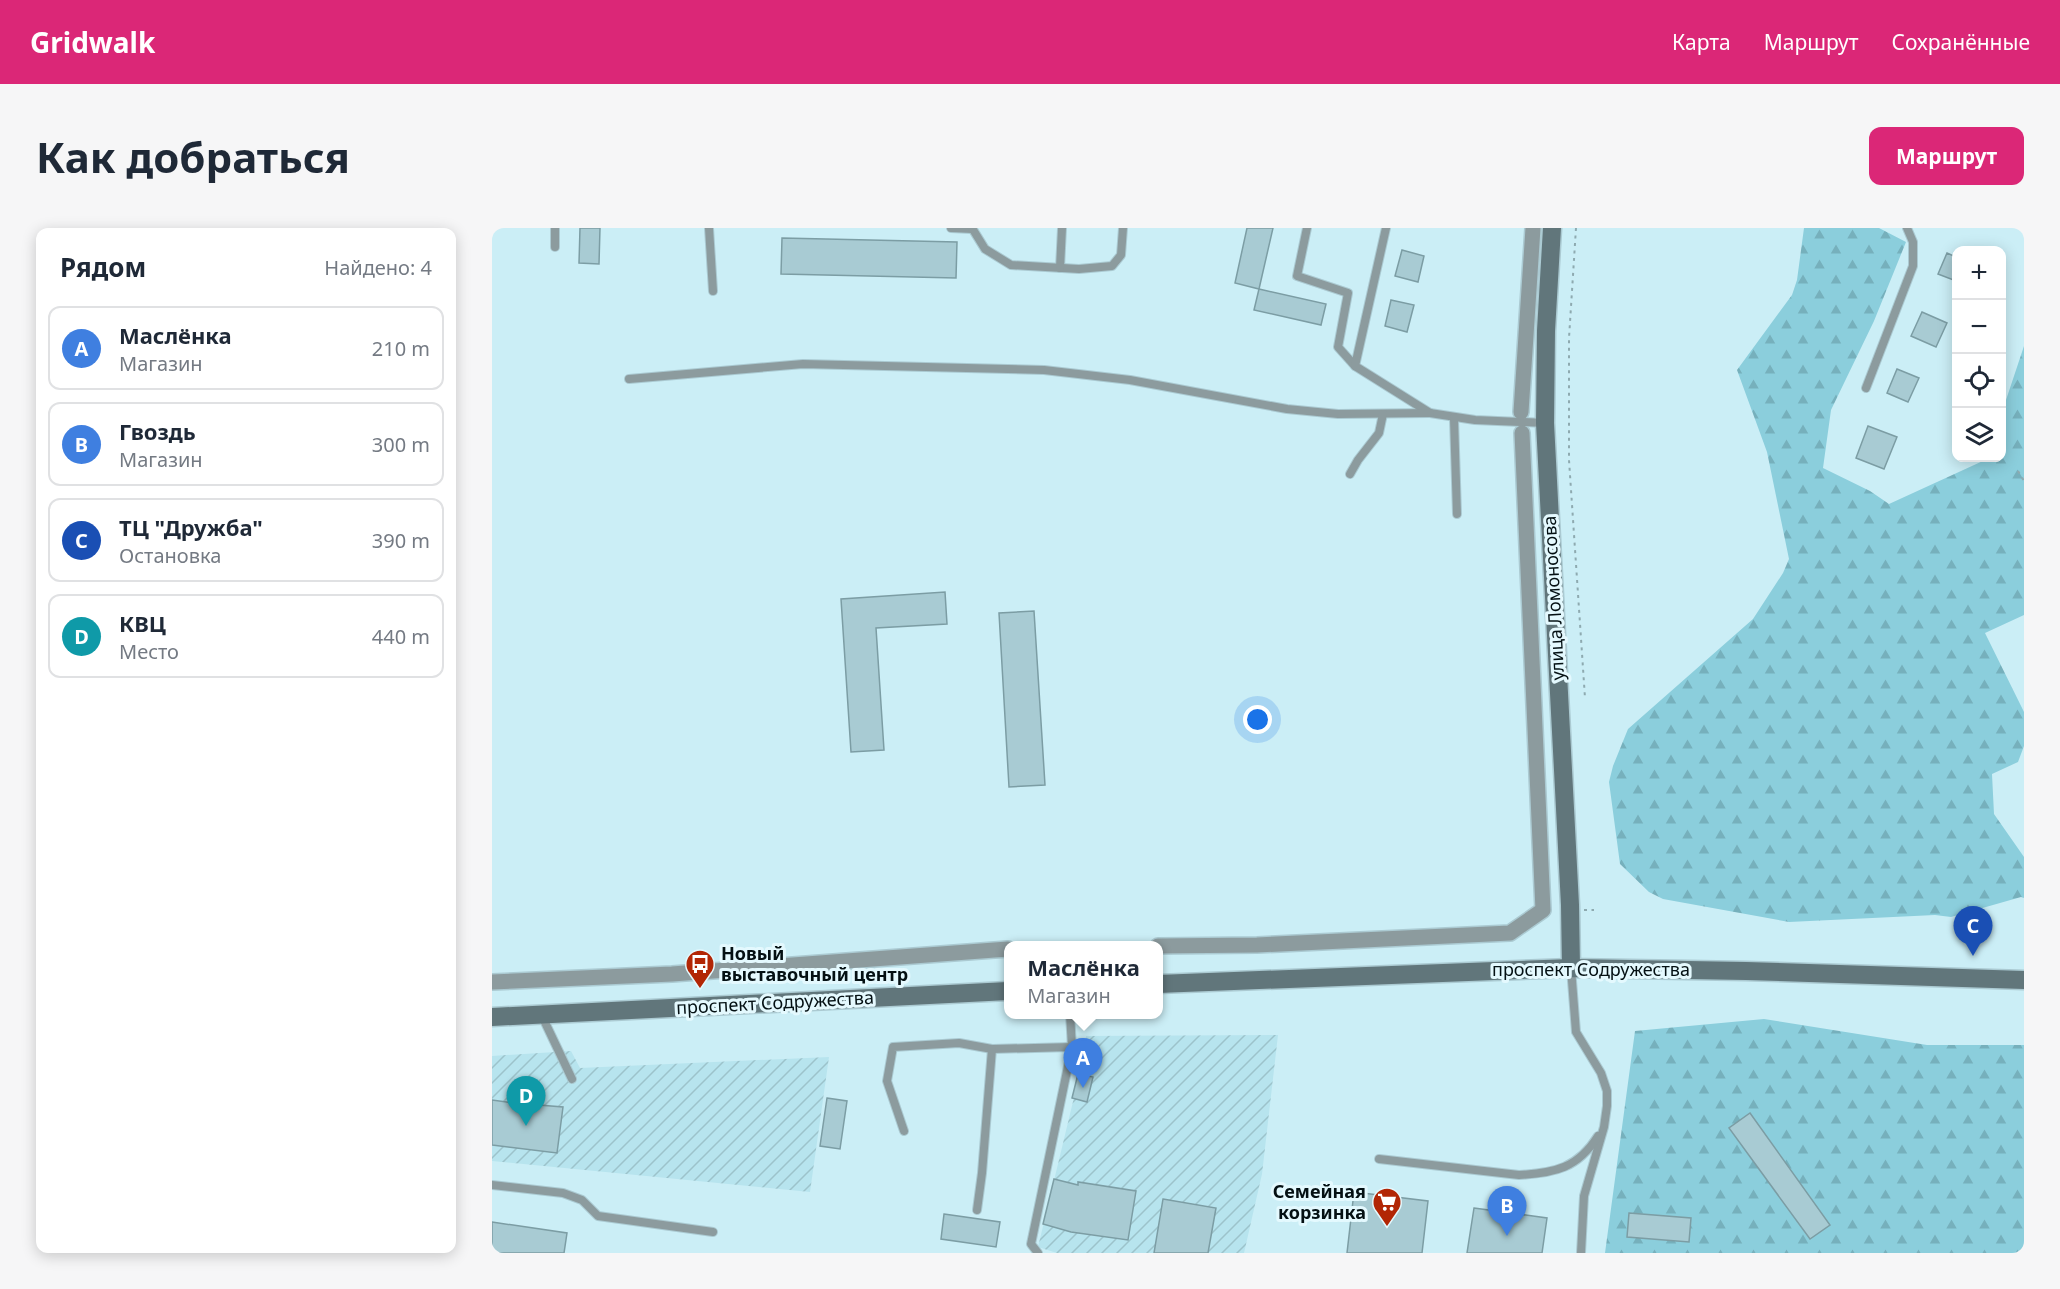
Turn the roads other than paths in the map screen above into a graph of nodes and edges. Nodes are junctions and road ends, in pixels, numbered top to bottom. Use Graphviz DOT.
graph roads {
  1 [pos="555,228"];
  2 [pos="709,228"];
  3 [pos="951,228"];
  4 [pos="972,228"];
  5 [pos="1062,228"];
  6 [pos="1123,228"];
  7 [pos="1307,228"];
  8 [pos="1386,228"];
  9 [pos="1533,228"];
  10 [pos="1552,228"];
  11 [pos="1909,229"];
  12 [pos="555,247"];
  13 [pos="1060,268"];
  14 [pos="713,291"];
  15 [pos="1355,366"];
  16 [pos="629,379"];
  17 [pos="1866,388"];
  18 [pos="1521,412"];
  19 [pos="1430,413"];
  20 [pos="1383,414"];
  21 [pos="1454,418"];
  22 [pos="1545,423"];
  23 [pos="1522,433"];
  24 [pos="1350,474"];
  25 [pos="1456,513"];
  26 [pos="1163,946"];
  27 [pos="1004,949"];
  28 [pos="1570,968"];
  29 [pos="2024,980"];
  30 [pos="492,982"];
  31 [pos="1163,984"];
  32 [pos="1004,991"];
  33 [pos="541,1015"];
  34 [pos="492,1017"];
  35 [pos="1070,1019"];
  36 [pos="1072,1047"];
  37 [pos="992,1049"];
  38 [pos="572,1079"];
  39 [pos="1604,1127"];
  40 [pos="904,1131"];
  41 [pos="1379,1159"];
  42 [pos="492,1185"];
  43 [pos="977,1210"];
  44 [pos="713,1232"];
  45 [pos="1038,1253"];
  46 [pos="1581,1253"];
  1 -- 12 [label="lane"];
  2 -- 14 [label="lane"];
  3 -- 4 [label="lane"];
  4 -- 13 [label="lane"];
  5 -- 13 [label="lane"];
  6 -- 13 [label="lane"];
  7 -- 15 [label="lane"];
  8 -- 15 [label="lane"];
  9 -- 18 [label="street"];
  10 -- 22 [label="main road, улица Ломоносова"];
  11 -- 17 [label="lane"];
  15 -- 19 [label="lane"];
  16 -- 20 [label="lane"];
  19 -- 20 [label="lane"];
  19 -- 21 [label="lane"];
  20 -- 24 [label="lane"];
  21 -- 22 [label="lane"];
  21 -- 25 [label="lane"];
  22 -- 28 [label="main road, улица Ломоносова"];
  23 -- 26 [label="street"];
  27 -- 30 [label="street"];
  28 -- 29 [label="main road, проспект Содружества"];
  28 -- 31 [label="main road, проспект Содружества"];
  28 -- 39 [label="lane"];
  32 -- 33 [label="main road, проспект Содружества"];
  33 -- 34 [label="main road, проспект Содружества"];
  33 -- 38 [label="lane"];
  35 -- 36 [label="lane"];
  36 -- 37 [label="lane"];
  36 -- 45 [label="lane"];
  37 -- 40 [label="lane"];
  37 -- 43 [label="lane"];
  39 -- 41 [label="lane"];
  39 -- 46 [label="lane"];
  42 -- 44 [label="lane"];
}
